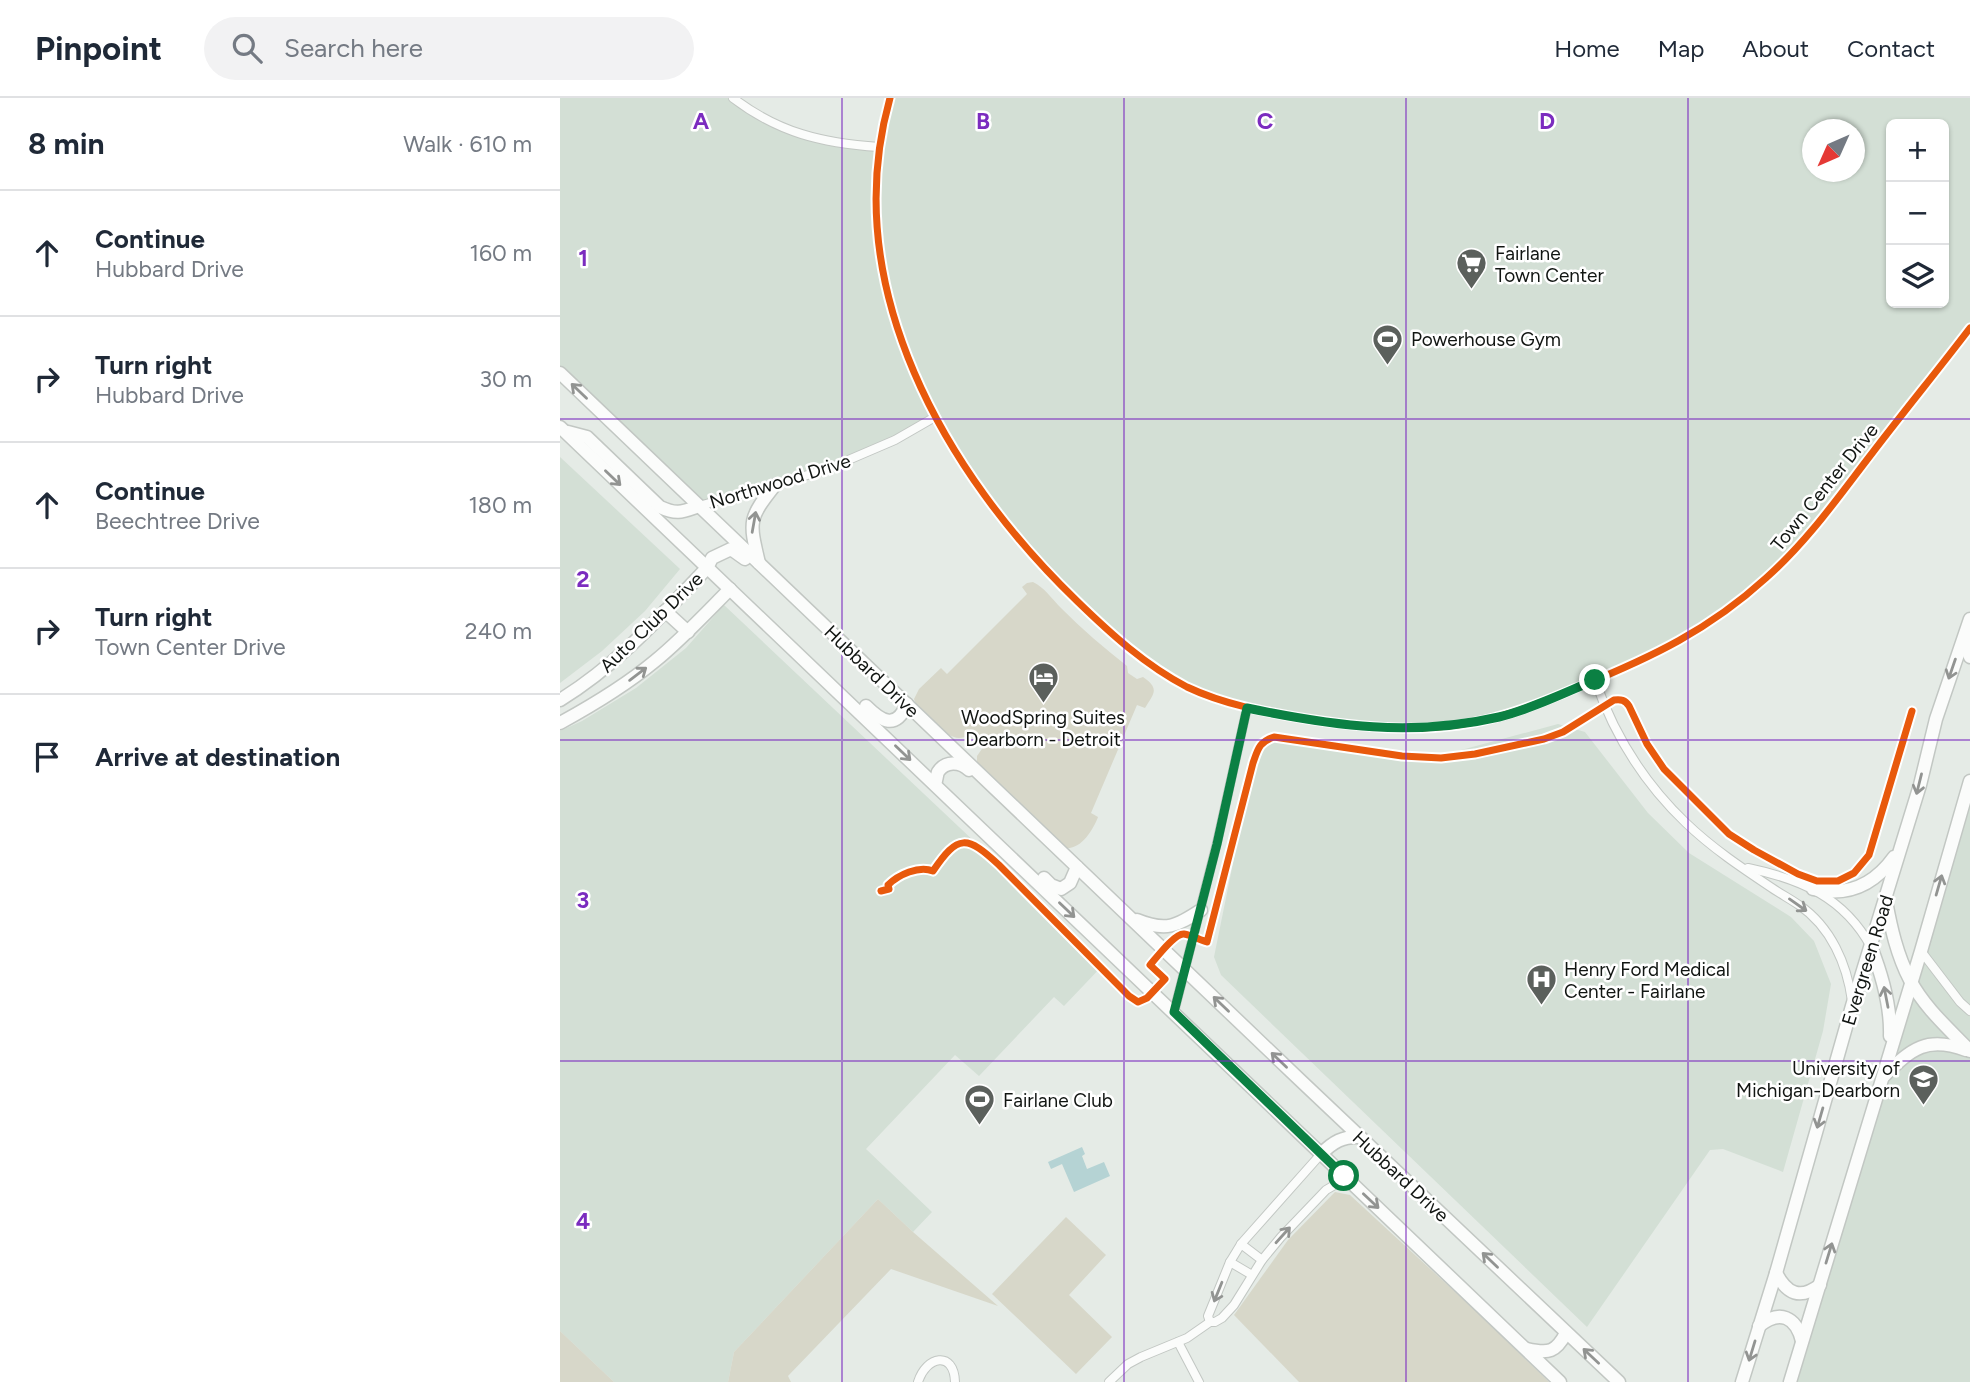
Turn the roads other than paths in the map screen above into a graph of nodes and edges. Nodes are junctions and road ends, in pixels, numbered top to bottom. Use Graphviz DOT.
graph roads {
  1 [pos="733,98"];
  2 [pos="890,98"];
  3 [pos="879,147"];
  4 [pos="1970,328"];
  5 [pos="560,373"];
  6 [pos="935,417"];
  7 [pos="562,429"];
  8 [pos="775,485"];
  9 [pos="699,506"];
  10 [pos="759,564"];
  11 [pos="707,568"];
  12 [pos="730,589"];
  13 [pos="665,611"];
  14 [pos="1968,624"];
  15 [pos="688,632"];
  16 [pos="838,639"];
  17 [pos="793,648"];
  18 [pos="621,656"];
  19 [pos="1970,657"];
  20 [pos="1595,680"];
  21 [pos="579,688"];
  22 [pos="619,688"];
  23 [pos="560,700"];
  24 [pos="907,704"];
  25 [pos="589,707"];
  26 [pos="1247,708"];
  27 [pos="560,723"];
  28 [pos="1970,781"];
  29 [pos="935,784"];
  30 [pos="1013,804"];
  31 [pos="982,828"];
  32 [pos="1901,848"];
  33 [pos="1077,867"];
  34 [pos="1742,867"];
  35 [pos="1813,889"];
  36 [pos="1886,897"];
  37 [pos="1201,909"];
  38 [pos="1128,915"];
  39 [pos="1871,947"];
  40 [pos="1921,951"];
  41 [pos="1185,969"];
  42 [pos="1911,982"];
  43 [pos="1853,1006"];
  44 [pos="1970,1011"];
  45 [pos="1174,1012"];
  46 [pos="1890,1050"];
  47 [pos="1970,1051"];
  48 [pos="1881,1079"];
  49 [pos="1360,1137"];
  50 [pos="1321,1154"];
  51 [pos="1344,1176"];
  52 [pos="1241,1244"];
  53 [pos="1262,1260"];
  54 [pos="1230,1262"];
  55 [pos="1776,1273"];
  56 [pos="1252,1275"];
  57 [pos="1820,1285"];
  58 [pos="1210,1322"];
  59 [pos="1759,1326"];
  60 [pos="1566,1333"];
  61 [pos="1802,1341"];
  62 [pos="1178,1342"];
  63 [pos="1527,1349"];
  64 [pos="918,1382"];
  65 [pos="955,1382"];
  66 [pos="1109,1382"];
  67 [pos="1199,1382"];
  68 [pos="1560,1382"];
  69 [pos="1619,1382"];
  70 [pos="1742,1382"];
  71 [pos="1790,1382"];
  1 -- 3 [label="street"];
  2 -- 3 [label="street, Town Center Drive"];
  3 -- 6 [label="street, Town Center Drive"];
  4 -- 20 [label="street, Town Center Drive"];
  9 -- 5 [label="street, Hubbard Drive, one-way"];
  6 -- 8 [label="street, Northwood Drive"];
  6 -- 26 [label="street, Town Center Drive"];
  7 -- 9 [label="street"];
  7 -- 11 [label="street, Hubbard Drive, one-way"];
  8 -- 9 [label="street, Northwood Drive"];
  10 -- 8 [label="street, one-way"];
  9 -- 10 [label="street, Hubbard Drive"];
  10 -- 16 [label="street, Hubbard Drive"];
  11 -- 12 [label="street, Hubbard Drive"];
  11 -- 13 [label="street, Auto Club Drive"];
  11 -- 16 [label="street, Auto Club Drive"];
  12 -- 15 [label="street, Auto Club Drive"];
  12 -- 17 [label="street, Hubbard Drive"];
  13 -- 15 [label="street"];
  13 -- 18 [label="street, Auto Club Drive"];
  14 -- 19 [label="street"];
  14 -- 32 [label="street, Evergreen Road, one-way"];
  22 -- 15 [label="street, Auto Club Drive, one-way"];
  16 -- 24 [label="street, Hubbard Drive"];
  17 -- 24 [label="street"];
  17 -- 29 [label="street, Hubbard Drive, one-way"];
  18 -- 21 [label="street, Auto Club Drive"];
  18 -- 22 [label="street"];
  20 -- 26 [label="street, Town Center Drive"];
  20 -- 34 [label="street"];
  21 -- 23 [label="street, Auto Club Drive"];
  21 -- 25 [label="street"];
  22 -- 25 [label="street, Auto Club Drive"];
  24 -- 30 [label="street, Hubbard Drive"];
  25 -- 27 [label="street, Auto Club Drive"];
  26 -- 37 [label="street"];
  40 -- 28 [label="street, one-way"];
  29 -- 30 [label="street"];
  29 -- 31 [label="street, Hubbard Drive"];
  30 -- 33 [label="street, Hubbard Drive"];
  31 -- 33 [label="street"];
  31 -- 45 [label="street, Hubbard Drive, one-way"];
  32 -- 35 [label="street"];
  32 -- 36 [label="street, Evergreen Road"];
  33 -- 38 [label="street, Hubbard Drive"];
  34 -- 35 [label="street"];
  34 -- 43 [label="street, one-way"];
  35 -- 39 [label="street"];
  36 -- 39 [label="street, Evergreen Road"];
  36 -- 42 [label="street"];
  37 -- 38 [label="street"];
  37 -- 41 [label="street"];
  38 -- 41 [label="street, Hubbard Drive"];
  39 -- 43 [label="street, Evergreen Road"];
  46 -- 39 [label="street, one-way"];
  40 -- 42 [label="street"];
  40 -- 44 [label="street"];
  41 -- 45 [label="street"];
  49 -- 41 [label="street, Hubbard Drive, one-way"];
  42 -- 46 [label="street"];
  42 -- 47 [label="street"];
  43 -- 55 [label="street, Evergreen Road, one-way"];
  45 -- 50 [label="street, Hubbard Drive"];
  46 -- 48 [label="street"];
  47 -- 48 [label="street"];
  57 -- 48 [label="street, one-way"];
  49 -- 50 [label="street"];
  60 -- 49 [label="street, Hubbard Drive, one-way"];
  50 -- 51 [label="street, Hubbard Drive"];
  50 -- 52 [label="street"];
  53 -- 51 [label="street, one-way"];
  51 -- 63 [label="street, Hubbard Drive, one-way"];
  52 -- 53 [label="street"];
  52 -- 54 [label="street"];
  53 -- 56 [label="street"];
  54 -- 56 [label="street"];
  54 -- 58 [label="street, one-way"];
  55 -- 57 [label="street"];
  55 -- 59 [label="street, Evergreen Road"];
  56 -- 58 [label="street"];
  57 -- 61 [label="street"];
  58 -- 62 [label="street"];
  59 -- 61 [label="street"];
  59 -- 70 [label="street, Evergreen Road, one-way"];
  60 -- 63 [label="street"];
  69 -- 60 [label="street, Hubbard Drive, one-way"];
  61 -- 71 [label="street"];
  62 -- 66 [label="street"];
  62 -- 67 [label="street"];
  63 -- 68 [label="street, Hubbard Drive"];
  64 -- 65 [label="street"];
}
